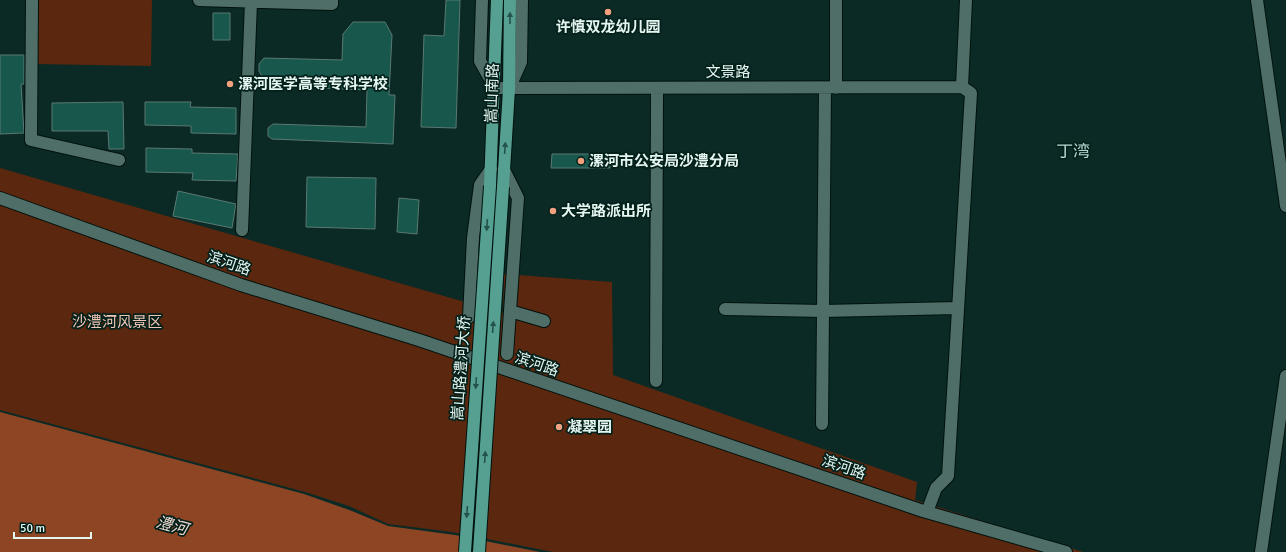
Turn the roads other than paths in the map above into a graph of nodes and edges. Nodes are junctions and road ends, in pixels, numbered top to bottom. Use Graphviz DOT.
graph roads {
  1 [pos="32,0"];
  2 [pos="198,0"];
  3 [pos="332,0"];
  4 [pos="482,0"];
  5 [pos="497,0"];
  6 [pos="510,0"];
  7 [pos="522,0"];
  8 [pos="836,0"];
  9 [pos="966,0"];
  10 [pos="1257,0"];
  11 [pos="251,2"];
  12 [pos="962,87"];
  13 [pos="495,88"];
  14 [pos="657,88"];
  15 [pos="830,88"];
  16 [pos="509,89"];
  17 [pos="119,160"];
  18 [pos="491,169"];
  19 [pos="504,170"];
  20 [pos="490,186"];
  21 [pos="503,187"];
  22 [pos="0,198"];
  23 [pos="1286,206"];
  24 [pos="242,230"];
  25 [pos="957,308"];
  26 [pos="725,309"];
  27 [pos="510,311"];
  28 [pos="823,311"];
  29 [pos="469,317"];
  30 [pos="544,321"];
  31 [pos="506,354"];
  32 [pos="1286,376"];
  33 [pos="656,381"];
  34 [pos="822,424"];
  35 [pos="927,512"];
  36 [pos="465,552"];
  37 [pos="479,552"];
  38 [pos="1066,552"];
  39 [pos="1261,552"];
  1 -- 17 [label="street"];
  2 -- 11 [label="street"];
  3 -- 11 [label="street"];
  4 -- 13 [label="street"];
  5 -- 13 [label="main road, 嵩山南路"];
  16 -- 6 [label="main road, 嵩山南路, one-way"];
  7 -- 16 [label="street"];
  8 -- 15 [label="street"];
  9 -- 12 [label="street"];
  10 -- 23 [label="street"];
  11 -- 24 [label="street"];
  12 -- 15 [label="street, 文景路"];
  12 -- 25 [label="street"];
  13 -- 16 [label="street, 文景路"];
  13 -- 18 [label="main road, 嵩山南路"];
  14 -- 15 [label="street, 文景路"];
  14 -- 16 [label="street, 文景路"];
  14 -- 33 [label="street"];
  15 -- 28 [label="street"];
  19 -- 16 [label="main road, 嵩山南路, one-way"];
  18 -- 20 [label="main road, 嵩山南路"];
  18 -- 29 [label="street"];
  19 -- 21 [label="main road, 嵩山南路"];
  19 -- 27 [label="street"];
  20 -- 36 [label="main road, 嵩山路澧河大桥, one-way, bridge"];
  37 -- 21 [label="main road, 嵩山路澧河大桥, one-way, bridge"];
  22 -- 35 [label="street, 滨河路"];
  25 -- 28 [label="street"];
  25 -- 35 [label="street"];
  26 -- 28 [label="street"];
  27 -- 30 [label="street"];
  27 -- 31 [label="street"];
  28 -- 34 [label="street"];
  32 -- 39 [label="street"];
  35 -- 38 [label="street, 滨河路"];
}
